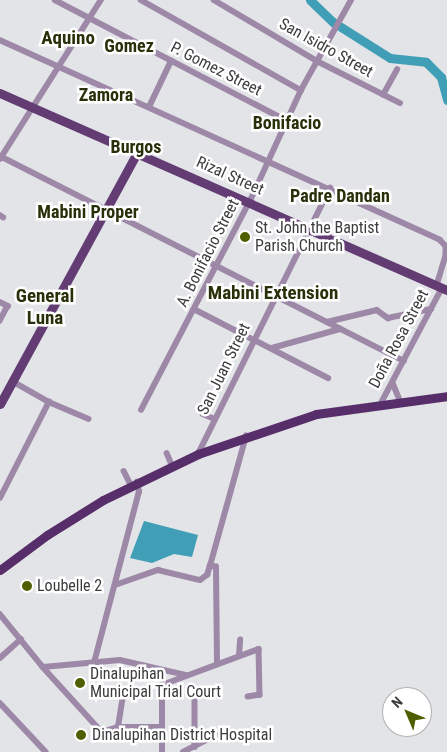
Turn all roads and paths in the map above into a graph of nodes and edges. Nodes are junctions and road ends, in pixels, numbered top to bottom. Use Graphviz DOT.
graph roads {
  1 [pos="55,0"];
  2 [pos="101,0"];
  3 [pos="141,0"];
  4 [pos="214,0"];
  5 [pos="351,0"];
  6 [pos="89,18"];
  7 [pos="0,40"];
  8 [pos="170,61"];
  9 [pos="316,61"];
  10 [pos="58,68"];
  11 [pos="397,70"];
  12 [pos="301,90"];
  13 [pos="0,92"];
  14 [pos="383,95"];
  15 [pos="400,103"];
  16 [pos="149,107"];
  17 [pos="34,108"];
  18 [pos="286,120"];
  19 [pos="138,151"];
  20 [pos="0,158"];
  21 [pos="269,161"];
  22 [pos="330,188"];
  23 [pos="250,201"];
  24 [pos="105,210"];
  25 [pos="309,228"];
  26 [pos="216,266"];
  27 [pos="442,288"];
  28 [pos="275,295"];
  29 [pos="0,302"];
  30 [pos="194,309"];
  31 [pos="431,309"];
  32 [pos="0,321"];
  33 [pos="327,322"];
  34 [pos="340,329"];
  35 [pos="253,340"];
  36 [pos="272,348"];
  37 [pos="404,361"];
  38 [pos="328,378"];
  39 [pos="12,381"];
  40 [pos="393,383"];
  41 [pos="447,396"];
  42 [pos="400,400"];
  43 [pos="49,402"];
  44 [pos="381,403"];
  45 [pos="0,404"];
  46 [pos="141,410"];
  47 [pos="204,414"];
  48 [pos="89,419"];
  49 [pos="215,419"];
  50 [pos="246,436"];
  51 [pos="166,453"];
  52 [pos="198,454"];
  53 [pos="172,465"];
  54 [pos="124,471"];
  55 [pos="134,484"];
  56 [pos="0,498"];
  57 [pos="210,566"];
  58 [pos="0,570"];
  59 [pos="115,585"];
  60 [pos="0,614"];
  61 [pos="21,639"];
  62 [pos="240,640"];
  63 [pos="239,656"];
  64 [pos="0,658"];
  65 [pos="94,663"];
  66 [pos="217,664"];
  67 [pos="43,667"];
  68 [pos="187,676"];
  69 [pos="122,694"];
  70 [pos="248,697"];
  71 [pos="195,701"];
  72 [pos="0,703"];
  73 [pos="118,727"];
  74 [pos="161,727"];
  75 [pos="216,735"];
  76 [pos="195,747"];
  77 [pos="46,752"];
  78 [pos="162,752"];
  79 [pos="183,752"];
  1 -- 6 [label="street, P. Gomez Street"];
  2 -- 6 [label="street"];
  3 -- 12 [label="street"];
  4 -- 9 [label="street, San Isidro Street"];
  5 -- 9 [label="street, A. Bonifacio Street"];
  6 -- 8 [label="street, P. Gomez Street"];
  6 -- 10 [label="street"];
  7 -- 10 [label="street, Doña Rosa Street"];
  8 -- 16 [label="street"];
  8 -- 18 [label="street, P. Gomez Street"];
  9 -- 12 [label="street, A. Bonifacio Street"];
  9 -- 14 [label="street, San Isidro Street"];
  10 -- 16 [label="street, Doña Rosa Street"];
  10 -- 17 [label="street"];
  11 -- 14 [label="street"];
  12 -- 18 [label="street, A. Bonifacio Street"];
  13 -- 17 [label="main road, Rizal Street"];
  14 -- 15 [label="street, San Isidro Street"];
  16 -- 21 [label="street, Doña Rosa Street"];
  17 -- 19 [label="main road, Rizal Street"];
  17 -- 20 [label="street"];
  18 -- 21 [label="street, A. Bonifacio Street"];
  19 -- 23 [label="main road, Rizal Street"];
  19 -- 24 [label="main road"];
  20 -- 24 [label="street"];
  21 -- 22 [label="street, Doña Rosa Street"];
  21 -- 23 [label="street, A. Bonifacio Street"];
  22 -- 25 [label="street, San Juan Street"];
  22 -- 27 [label="street, Doña Rosa Street"];
  23 -- 25 [label="main road, Rizal Street"];
  23 -- 26 [label="street, A. Bonifacio Street"];
  24 -- 26 [label="street"];
  24 -- 39 [label="main road"];
  25 -- 27 [label="main road, Rizal Street"];
  25 -- 28 [label="street, San Juan Street"];
  26 -- 28 [label="street"];
  26 -- 30 [label="street, A. Bonifacio Street"];
  27 -- 31 [label="street, Doña Rosa Street"];
  28 -- 33 [label="street"];
  28 -- 35 [label="street, San Juan Street"];
  29 -- 32 [label="street"];
  30 -- 35 [label="street"];
  30 -- 46 [label="street, A. Bonifacio Street"];
  31 -- 33 [label="street"];
  31 -- 37 [label="street, Doña Rosa Street"];
  33 -- 34 [label="street"];
  34 -- 36 [label="street"];
  34 -- 37 [label="street"];
  35 -- 36 [label="street"];
  35 -- 49 [label="street, San Juan Street"];
  36 -- 38 [label="street"];
  37 -- 40 [label="street, Doña Rosa Street"];
  39 -- 43 [label="street"];
  39 -- 45 [label="main road"];
  40 -- 42 [label="street"];
  40 -- 44 [label="street, Doña Rosa Street"];
  41 -- 42 [label="highway"];
  42 -- 44 [label="highway"];
  43 -- 48 [label="street"];
  43 -- 56 [label="street"];
  44 -- 50 [label="highway"];
  47 -- 49 [label="street"];
  49 -- 52 [label="street, San Juan Street"];
  50 -- 52 [label="highway"];
  50 -- 57 [label="street"];
  51 -- 53 [label="street"];
  52 -- 53 [label="highway"];
  53 -- 55 [label="highway"];
  54 -- 55 [label="street"];
  55 -- 58 [label="highway"];
  55 -- 59 [label="street"];
  57 -- 59 [label="street"];
  57 -- 66 [label="street"];
  59 -- 65 [label="street"];
  60 -- 61 [label="street"];
  61 -- 64 [label="street"];
  61 -- 67 [label="street"];
  62 -- 63 [label="street"];
  63 -- 66 [label="street"];
  63 -- 70 [label="street"];
  65 -- 67 [label="street"];
  65 -- 68 [label="street"];
  66 -- 68 [label="street"];
  67 -- 73 [label="street"];
  68 -- 74 [label="street"];
  69 -- 73 [label="street"];
  71 -- 76 [label="street"];
  72 -- 77 [label="street"];
  73 -- 74 [label="street"];
  74 -- 78 [label="street"];
  75 -- 76 [label="street"];
  76 -- 79 [label="street"];
}
